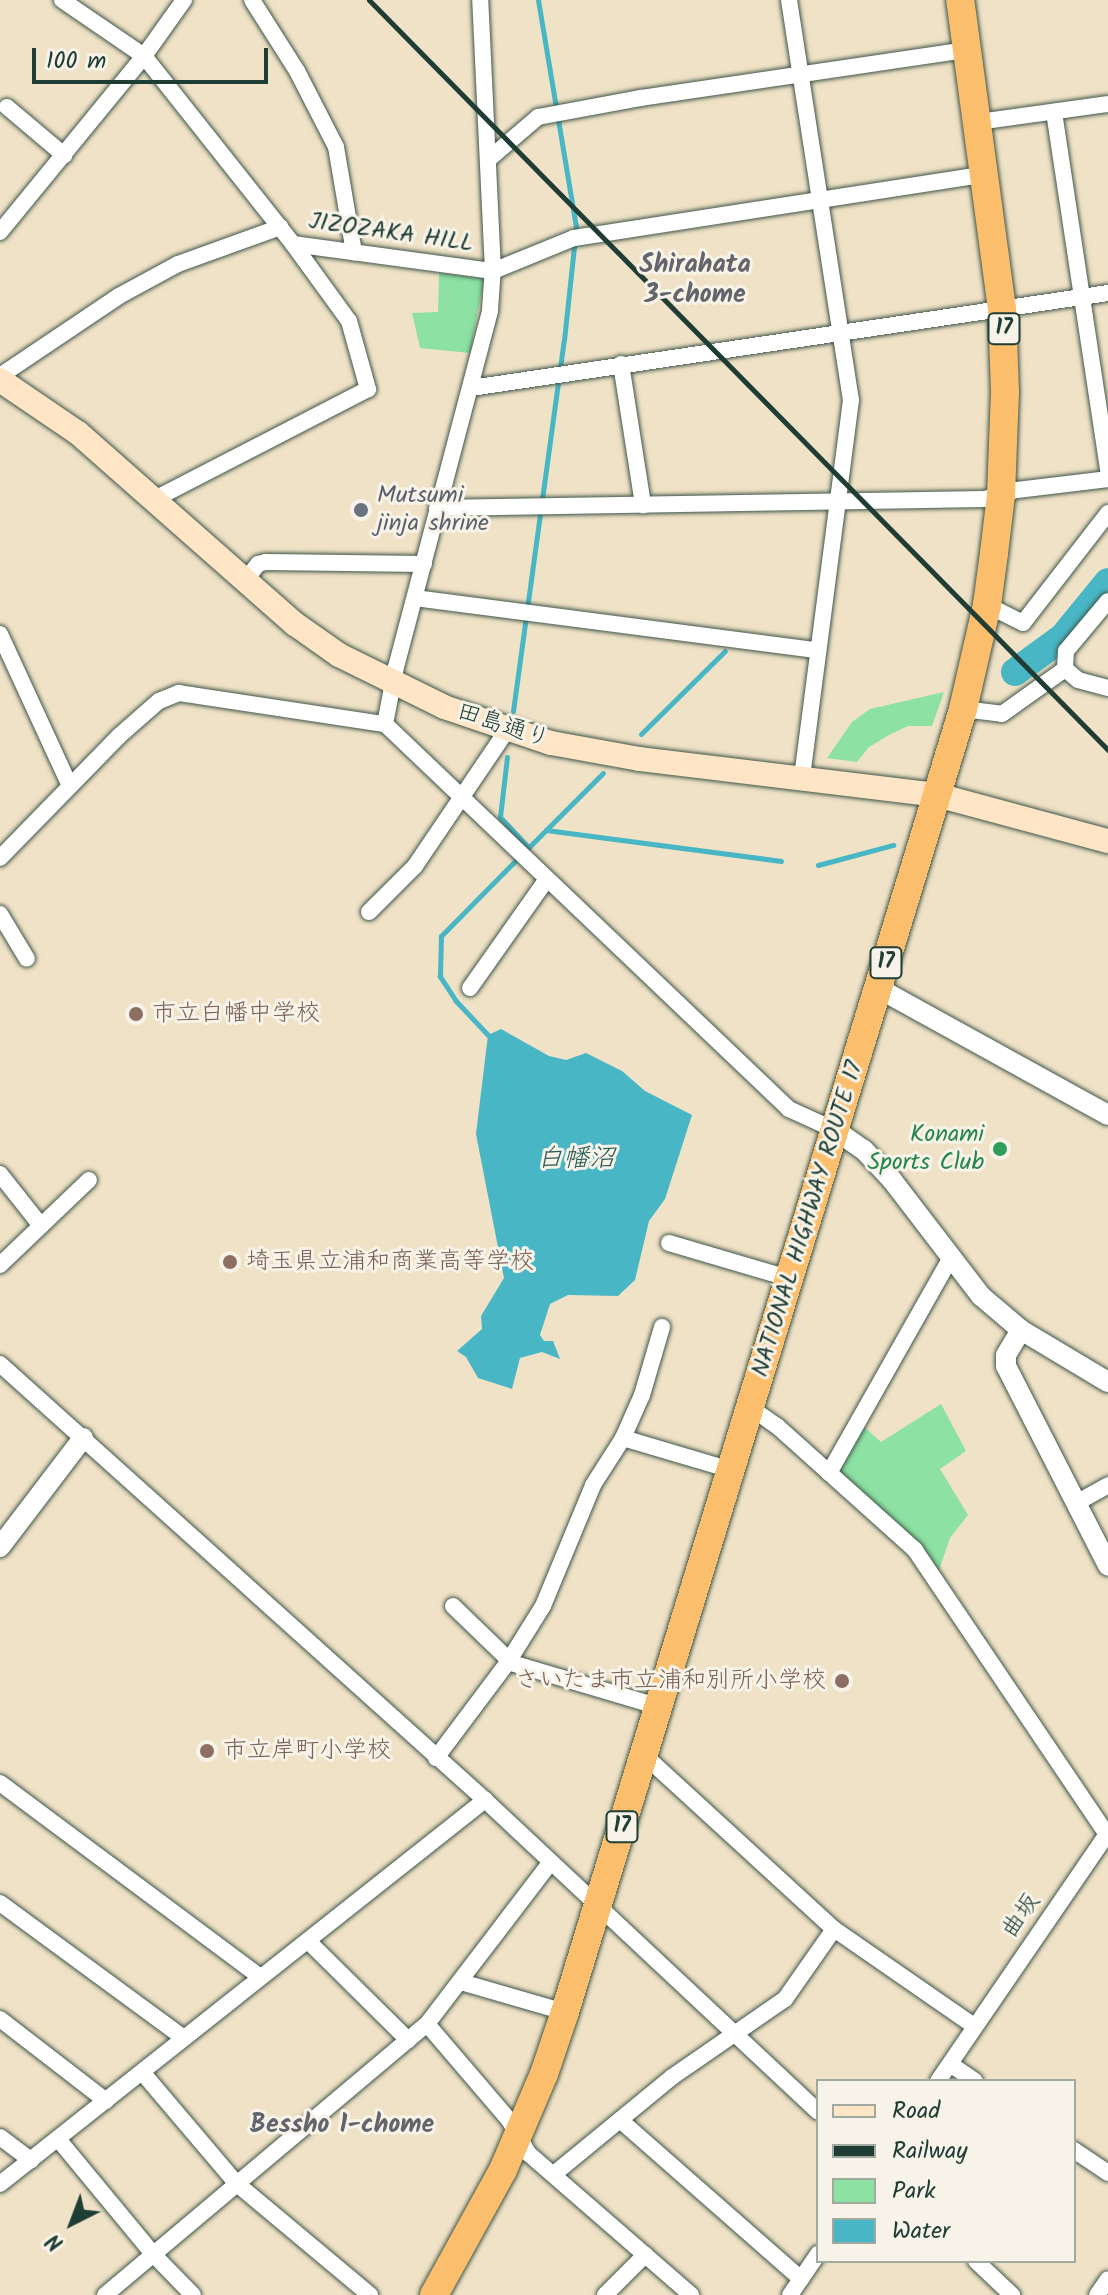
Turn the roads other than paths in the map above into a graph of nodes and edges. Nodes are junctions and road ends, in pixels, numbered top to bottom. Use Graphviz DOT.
graph roads {
  1 [pos="62,0"];
  2 [pos="184,0"];
  3 [pos="252,0"];
  4 [pos="480,0"];
  5 [pos="789,0"];
  6 [pos="960,0"];
  7 [pos="967,50"];
  8 [pos="144,56"];
  9 [pos="801,75"];
  10 [pos="1108,104"];
  11 [pos="7,107"];
  12 [pos="1054,112"];
  13 [pos="978,122"];
  14 [pos="64,155"];
  15 [pos="489,159"];
  16 [pos="986,174"];
  17 [pos="820,201"];
  18 [pos="2,225"];
  19 [pos="280,227"];
  20 [pos="293,244"];
  21 [pos="354,252"];
  22 [pos="488,270"];
  23 [pos="1108,293"];
  24 [pos="1082,296"];
  25 [pos="1002,309"];
  26 [pos="840,331"];
  27 [pos="621,364"];
  28 [pos="0,378"];
  29 [pos="471,388"];
  30 [pos="1108,471"];
  31 [pos="1108,479"];
  32 [pos="1001,495"];
  33 [pos="153,500"];
  34 [pos="838,501"];
  35 [pos="643,505"];
  36 [pos="437,508"];
  37 [pos="1108,513"];
  38 [pos="424,564"];
  39 [pos="244,582"];
  40 [pos="415,598"];
  41 [pos="1108,601"];
  42 [pos="987,605"];
  43 [pos="0,634"];
  44 [pos="816,650"];
  45 [pos="1065,669"];
  46 [pos="392,683"];
  47 [pos="1108,688"];
  48 [pos="963,709"];
  49 [pos="385,724"];
  50 [pos="507,730"];
  51 [pos="802,778"];
  52 [pos="70,786"];
  53 [pos="937,795"];
  54 [pos="462,797"];
  55 [pos="1108,841"];
  56 [pos="0,858"];
  57 [pos="547,879"];
  58 [pos="369,912"];
  59 [pos="0,914"];
  60 [pos="27,959"];
  61 [pos="470,988"];
  62 [pos="878,988"];
  63 [pos="1108,1115"];
  64 [pos="835,1130"];
  65 [pos="0,1174"];
  66 [pos="89,1180"];
  67 [pos="41,1226"];
  68 [pos="669,1243"];
  69 [pos="950,1259"];
  70 [pos="0,1265"];
  71 [pos="788,1278"];
  72 [pos="662,1327"];
  73 [pos="1021,1330"];
  74 [pos="0,1364"];
  75 [pos="1108,1382"];
  76 [pos="751,1408"];
  77 [pos="83,1438"];
  78 [pos="623,1438"];
  79 [pos="731,1470"];
  80 [pos="829,1473"];
  81 [pos="1108,1485"];
  82 [pos="1076,1503"];
  83 [pos="0,1547"];
  84 [pos="1108,1565"];
  85 [pos="453,1606"];
  86 [pos="508,1661"];
  87 [pos="657,1706"];
  88 [pos="644,1755"];
  89 [pos="436,1758"];
  90 [pos="0,1783"];
  91 [pos="485,1800"];
  92 [pos="1106,1842"];
  93 [pos="550,1863"];
  94 [pos="0,1903"];
  95 [pos="597,1904"];
  96 [pos="834,1929"];
  97 [pos="308,1941"];
  98 [pos="260,1977"];
  99 [pos="461,1982"];
  100 [pos="565,2012"];
  101 [pos="0,2019"];
  102 [pos="427,2024"];
  103 [pos="974,2026"];
  104 [pos="734,2034"];
  105 [pos="184,2038"];
  106 [pos="408,2040"];
  107 [pos="950,2064"];
  108 [pos="142,2072"];
  109 [pos="939,2079"];
  110 [pos="972,2079"];
  111 [pos="106,2101"];
  112 [pos="816,2110"];
  113 [pos="620,2120"];
  114 [pos="518,2136"];
  115 [pos="0,2137"];
  116 [pos="58,2139"];
  117 [pos="1076,2151"];
  118 [pos="31,2160"];
  119 [pos="1108,2173"];
  120 [pos="554,2174"];
  121 [pos="236,2183"];
  122 [pos="0,2184"];
  123 [pos="153,2254"];
  124 [pos="645,2255"];
  125 [pos="816,2257"];
  126 [pos="978,2263"];
  127 [pos="801,2279"];
  128 [pos="1108,2279"];
  129 [pos="105,2295"];
  130 [pos="193,2295"];
  131 [pos="370,2295"];
  132 [pos="434,2295"];
  133 [pos="605,2295"];
  134 [pos="691,2295"];
  135 [pos="790,2295"];
  136 [pos="1012,2295"];
  137 [pos="1097,2295"];
  1 -- 8 [label="street"];
  2 -- 8 [label="street"];
  3 -- 21 [label="street"];
  4 -- 15 [label="street"];
  5 -- 9 [label="street"];
  6 -- 7 [label="highway, 17"];
  7 -- 9 [label="street"];
  7 -- 13 [label="highway, 17"];
  8 -- 14 [label="street"];
  8 -- 19 [label="street"];
  9 -- 15 [label="street"];
  9 -- 17 [label="street"];
  10 -- 12 [label="street"];
  11 -- 14 [label="street"];
  12 -- 13 [label="street"];
  12 -- 24 [label="street"];
  13 -- 16 [label="highway, NATIONAL HIGHWAY ROUTE 17 / 17"];
  14 -- 18 [label="street"];
  15 -- 22 [label="street"];
  16 -- 17 [label="street"];
  16 -- 25 [label="highway, NATIONAL HIGHWAY ROUTE 17 / 17"];
  17 -- 22 [label="street"];
  17 -- 26 [label="street"];
  19 -- 20 [label="street"];
  19 -- 28 [label="street"];
  20 -- 21 [label="street, JIZOZAKA HILL"];
  20 -- 33 [label="street"];
  21 -- 22 [label="street, JIZOZAKA HILL"];
  22 -- 29 [label="street"];
  23 -- 24 [label="street"];
  24 -- 25 [label="street"];
  24 -- 30 [label="street"];
  25 -- 26 [label="street"];
  25 -- 32 [label="highway, NATIONAL HIGHWAY ROUTE 17 / 17"];
  26 -- 27 [label="street"];
  26 -- 34 [label="street"];
  27 -- 29 [label="street"];
  27 -- 35 [label="street"];
  28 -- 33 [label="main road, 田島通り"];
  29 -- 36 [label="street"];
  31 -- 32 [label="street"];
  32 -- 34 [label="street"];
  32 -- 42 [label="highway, NATIONAL HIGHWAY ROUTE 17 / 17"];
  33 -- 39 [label="main road, 田島通り"];
  34 -- 35 [label="street"];
  34 -- 44 [label="street"];
  35 -- 36 [label="street"];
  36 -- 38 [label="street"];
  37 -- 42 [label="street"];
  38 -- 39 [label="street"];
  38 -- 40 [label="street"];
  39 -- 46 [label="main road, 田島通り"];
  40 -- 44 [label="street"];
  40 -- 46 [label="street"];
  41 -- 45 [label="street"];
  42 -- 48 [label="highway, NATIONAL HIGHWAY ROUTE 17 / 17"];
  43 -- 52 [label="street"];
  44 -- 51 [label="street"];
  45 -- 47 [label="street"];
  45 -- 48 [label="street"];
  46 -- 49 [label="street"];
  46 -- 50 [label="main road, 田島通り"];
  48 -- 53 [label="highway, NATIONAL HIGHWAY ROUTE 17 / 17"];
  49 -- 52 [label="street"];
  49 -- 54 [label="street"];
  50 -- 51 [label="main road, 田島通り"];
  50 -- 54 [label="street"];
  51 -- 53 [label="main road, 田島通り"];
  52 -- 56 [label="street"];
  53 -- 55 [label="main road, 田島通り"];
  53 -- 62 [label="highway, NATIONAL HIGHWAY ROUTE 17 / 17"];
  54 -- 57 [label="street"];
  54 -- 58 [label="street"];
  57 -- 61 [label="street"];
  57 -- 64 [label="street"];
  59 -- 60 [label="street"];
  62 -- 63 [label="street"];
  62 -- 64 [label="highway, NATIONAL HIGHWAY ROUTE 17 / 17"];
  64 -- 69 [label="street"];
  64 -- 71 [label="highway, NATIONAL HIGHWAY ROUTE 17 / 17"];
  65 -- 67 [label="street"];
  66 -- 67 [label="street"];
  67 -- 70 [label="street"];
  68 -- 71 [label="street"];
  69 -- 73 [label="street"];
  69 -- 80 [label="street"];
  71 -- 76 [label="highway, NATIONAL HIGHWAY ROUTE 17 / 17"];
  72 -- 78 [label="street"];
  73 -- 75 [label="street"];
  73 -- 82 [label="street"];
  74 -- 77 [label="street"];
  76 -- 79 [label="highway, NATIONAL HIGHWAY ROUTE 17 / 17"];
  76 -- 80 [label="street"];
  77 -- 83 [label="street"];
  77 -- 89 [label="street"];
  78 -- 79 [label="street"];
  78 -- 86 [label="street"];
  79 -- 87 [label="highway, NATIONAL HIGHWAY ROUTE 17 / 17"];
  80 -- 92 [label="street"];
  81 -- 82 [label="street"];
  82 -- 84 [label="street"];
  85 -- 86 [label="street"];
  86 -- 87 [label="street"];
  86 -- 89 [label="street"];
  87 -- 88 [label="highway, NATIONAL HIGHWAY ROUTE 17 / 17"];
  88 -- 95 [label="highway, NATIONAL HIGHWAY ROUTE 17 / 17"];
  88 -- 96 [label="street"];
  89 -- 91 [label="street"];
  90 -- 98 [label="street"];
  91 -- 93 [label="street"];
  91 -- 97 [label="street"];
  92 -- 103 [label="street, 曲坂"];
  93 -- 95 [label="street"];
  93 -- 99 [label="street"];
  94 -- 105 [label="street"];
  95 -- 100 [label="highway, NATIONAL HIGHWAY ROUTE 17 / 17"];
  95 -- 104 [label="street"];
  96 -- 103 [label="street"];
  96 -- 104 [label="street"];
  97 -- 98 [label="street"];
  97 -- 106 [label="street"];
  98 -- 105 [label="street"];
  99 -- 100 [label="street"];
  99 -- 102 [label="street"];
  100 -- 114 [label="highway, NATIONAL HIGHWAY ROUTE 17 / 17"];
  101 -- 111 [label="street"];
  102 -- 106 [label="street"];
  102 -- 114 [label="street"];
  103 -- 107 [label="street, 曲坂"];
  104 -- 112 [label="street"];
  104 -- 113 [label="street"];
  105 -- 108 [label="street"];
  106 -- 121 [label="street"];
  107 -- 109 [label="street, 曲坂"];
  107 -- 110 [label="street"];
  108 -- 111 [label="street"];
  108 -- 121 [label="street"];
  111 -- 116 [label="street"];
  113 -- 120 [label="street"];
  113 -- 127 [label="street"];
  114 -- 120 [label="street"];
  114 -- 132 [label="highway, NATIONAL HIGHWAY ROUTE 17 / 17"];
  115 -- 118 [label="street"];
  116 -- 118 [label="street"];
  116 -- 123 [label="street"];
  117 -- 119 [label="street"];
  118 -- 122 [label="street"];
  120 -- 124 [label="street"];
  121 -- 123 [label="street"];
  121 -- 131 [label="street"];
  123 -- 129 [label="street"];
  123 -- 130 [label="street"];
  124 -- 133 [label="street"];
  124 -- 134 [label="street"];
  125 -- 127 [label="street"];
  126 -- 136 [label="street"];
  127 -- 135 [label="street"];
  128 -- 137 [label="street"];
}
